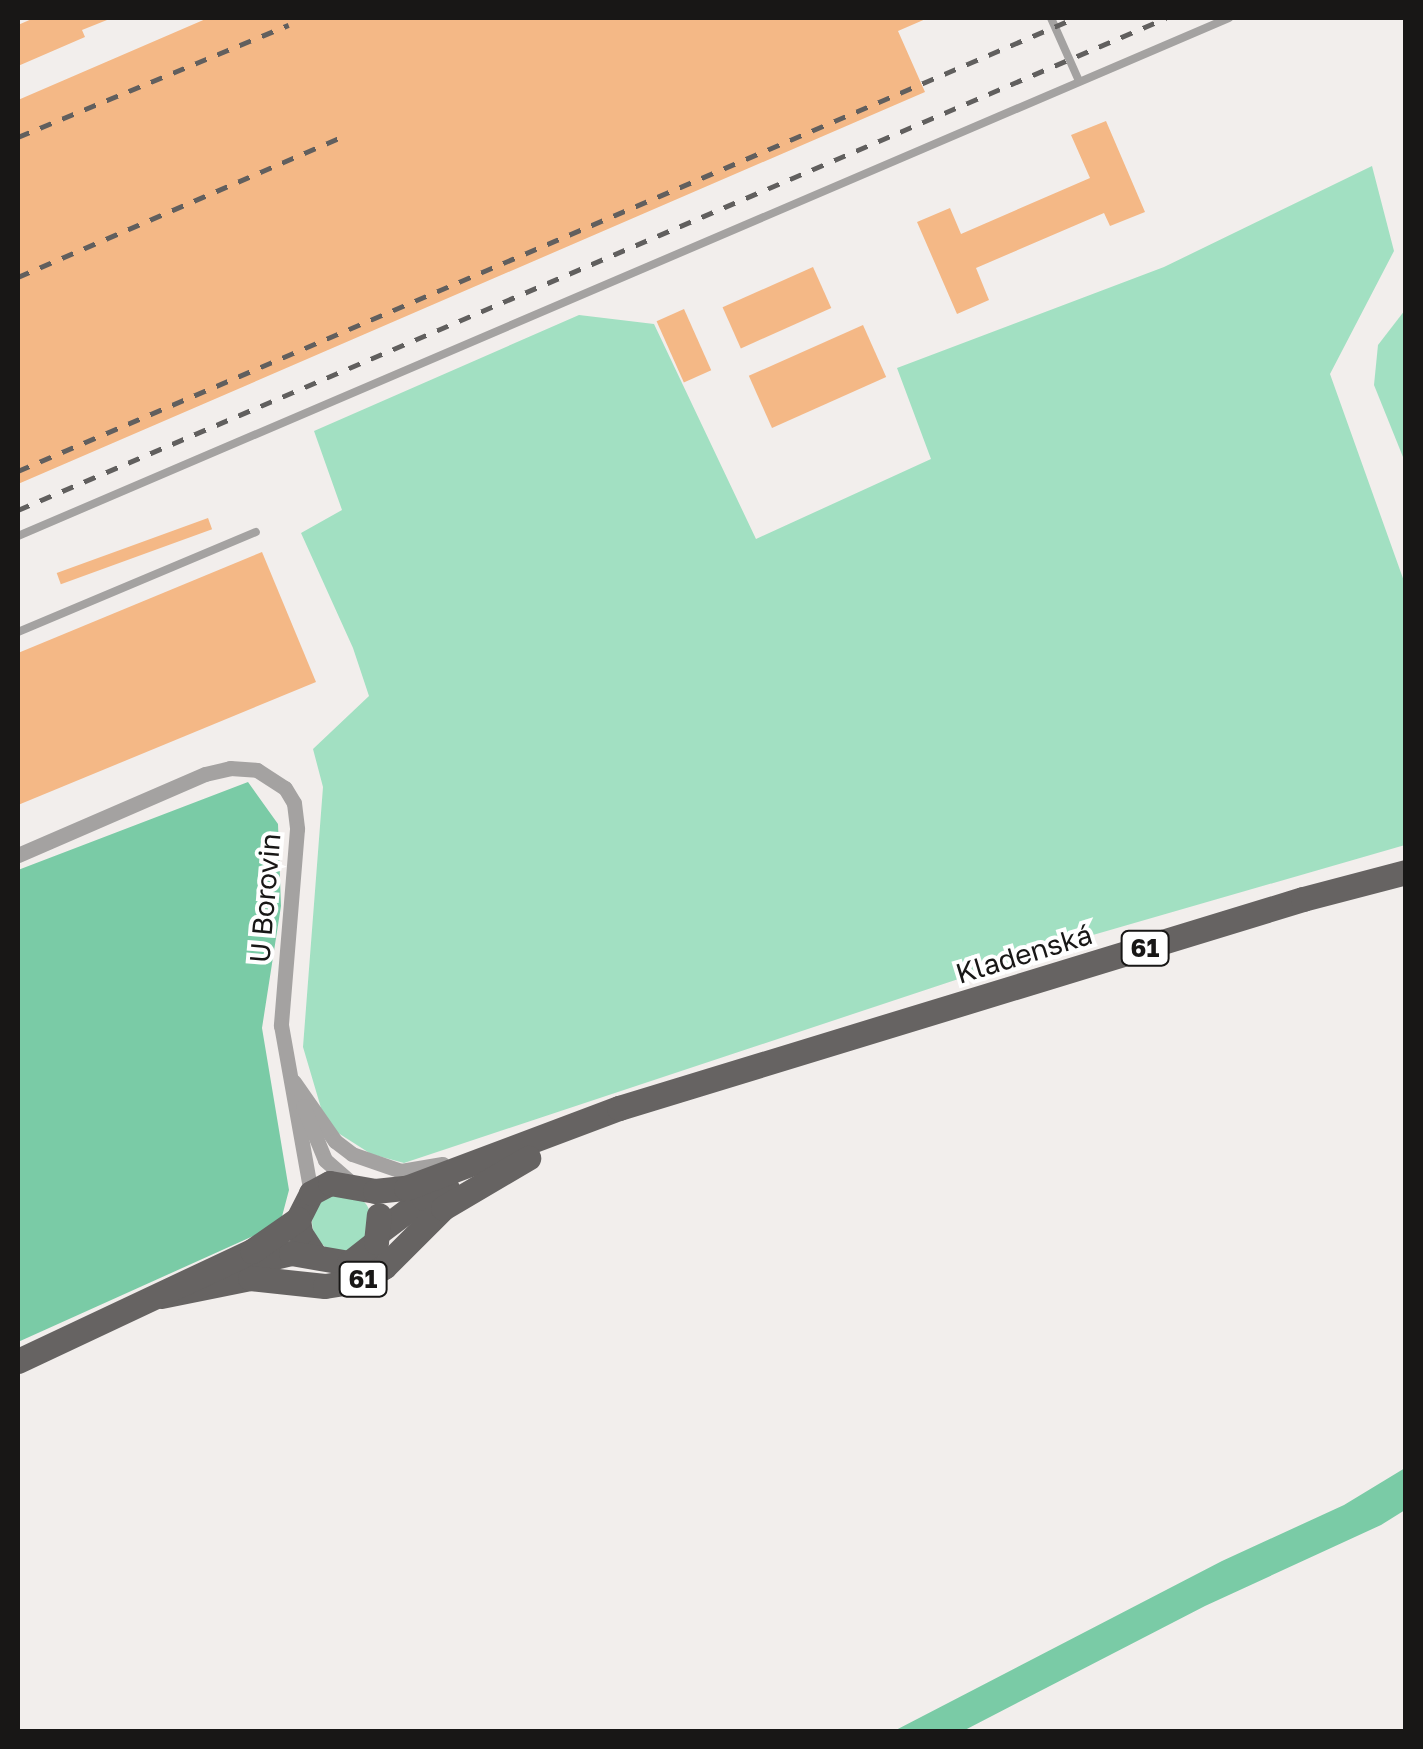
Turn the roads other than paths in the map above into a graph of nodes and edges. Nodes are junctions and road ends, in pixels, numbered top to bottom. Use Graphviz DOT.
graph roads {
  1 [pos="1051,18"];
  2 [pos="1229,18"];
  3 [pos="1079,82"];
  4 [pos="256,532"];
  5 [pos="18,536"];
  6 [pos="18,632"];
  7 [pos="18,855"];
  8 [pos="1406,872"];
  9 [pos="775,1062"];
  10 [pos="289,1072"];
  11 [pos="546,1134"];
  12 [pos="528,1158"];
  13 [pos="357,1186"];
  14 [pos="311,1193"];
  15 [pos="298,1219"];
  16 [pos="380,1231"];
  17 [pos="315,1256"];
  18 [pos="160,1296"];
  19 [pos="18,1361"];
  1 -- 3 [label="lane"];
  2 -- 3 [label="lane"];
  3 -- 5 [label="lane"];
  4 -- 6 [label="lane"];
  7 -- 10 [label="street, U Borovin"];
  8 -- 9 [label="main road, Kladenská / 61"];
  9 -- 11 [label="main road, 61"];
  9 -- 12 [label="main road, 61"];
  10 -- 11 [label="street"];
  10 -- 13 [label="street"];
  10 -- 14 [label="street"];
  11 -- 13 [label="main road, 61"];
  12 -- 16 [label="main road, 61"];
  12 -- 18 [label="main road, 61"];
  13 -- 14 [label="main road, 61"];
  13 -- 16 [label="main road, 61"];
  14 -- 15 [label="main road, 61"];
  15 -- 17 [label="main road, 61"];
  15 -- 18 [label="main road, 61"];
  16 -- 17 [label="main road, 61"];
  17 -- 18 [label="main road, 61"];
  18 -- 19 [label="main road, 61"];
}
